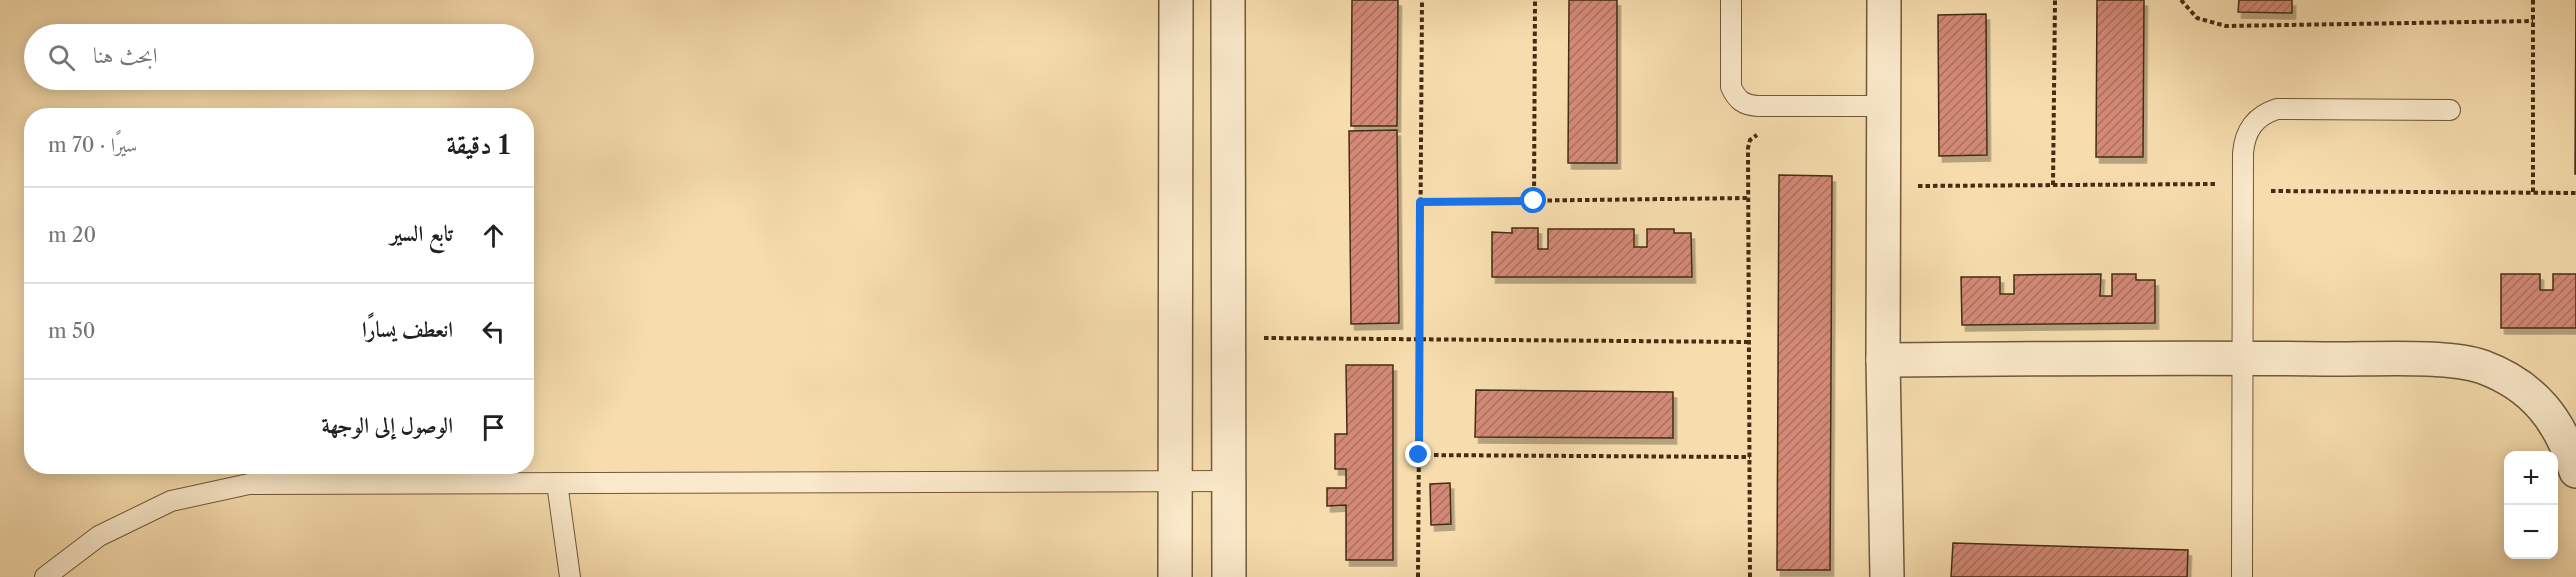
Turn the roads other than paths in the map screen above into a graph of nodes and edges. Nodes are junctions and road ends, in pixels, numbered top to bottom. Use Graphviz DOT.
graph roads {
  1 [pos="1176,0"];
  2 [pos="1228,0"];
  3 [pos="1731,0"];
  4 [pos="1884,0"];
  5 [pos="1884,106"];
  6 [pos="2450,110"];
  7 [pos="2243,358"];
  8 [pos="1883,360"];
  9 [pos="2576,471"];
  10 [pos="1173,480"];
  11 [pos="1230,481"];
  12 [pos="557,483"];
  13 [pos="45,577"];
  14 [pos="570,577"];
  15 [pos="1175,577"];
  16 [pos="1229,577"];
  17 [pos="1887,577"];
  18 [pos="2242,577"];
  1 -- 10 [label="street"];
  2 -- 11 [label="street"];
  3 -- 5 [label="lane"];
  4 -- 5 [label="street"];
  5 -- 8 [label="street"];
  6 -- 7 [label="lane"];
  7 -- 8 [label="street"];
  7 -- 9 [label="street"];
  7 -- 18 [label="lane"];
  8 -- 17 [label="street"];
  10 -- 11 [label="lane"];
  10 -- 12 [label="lane"];
  10 -- 15 [label="street"];
  11 -- 16 [label="street"];
  12 -- 13 [label="lane"];
  12 -- 14 [label="lane"];
}
